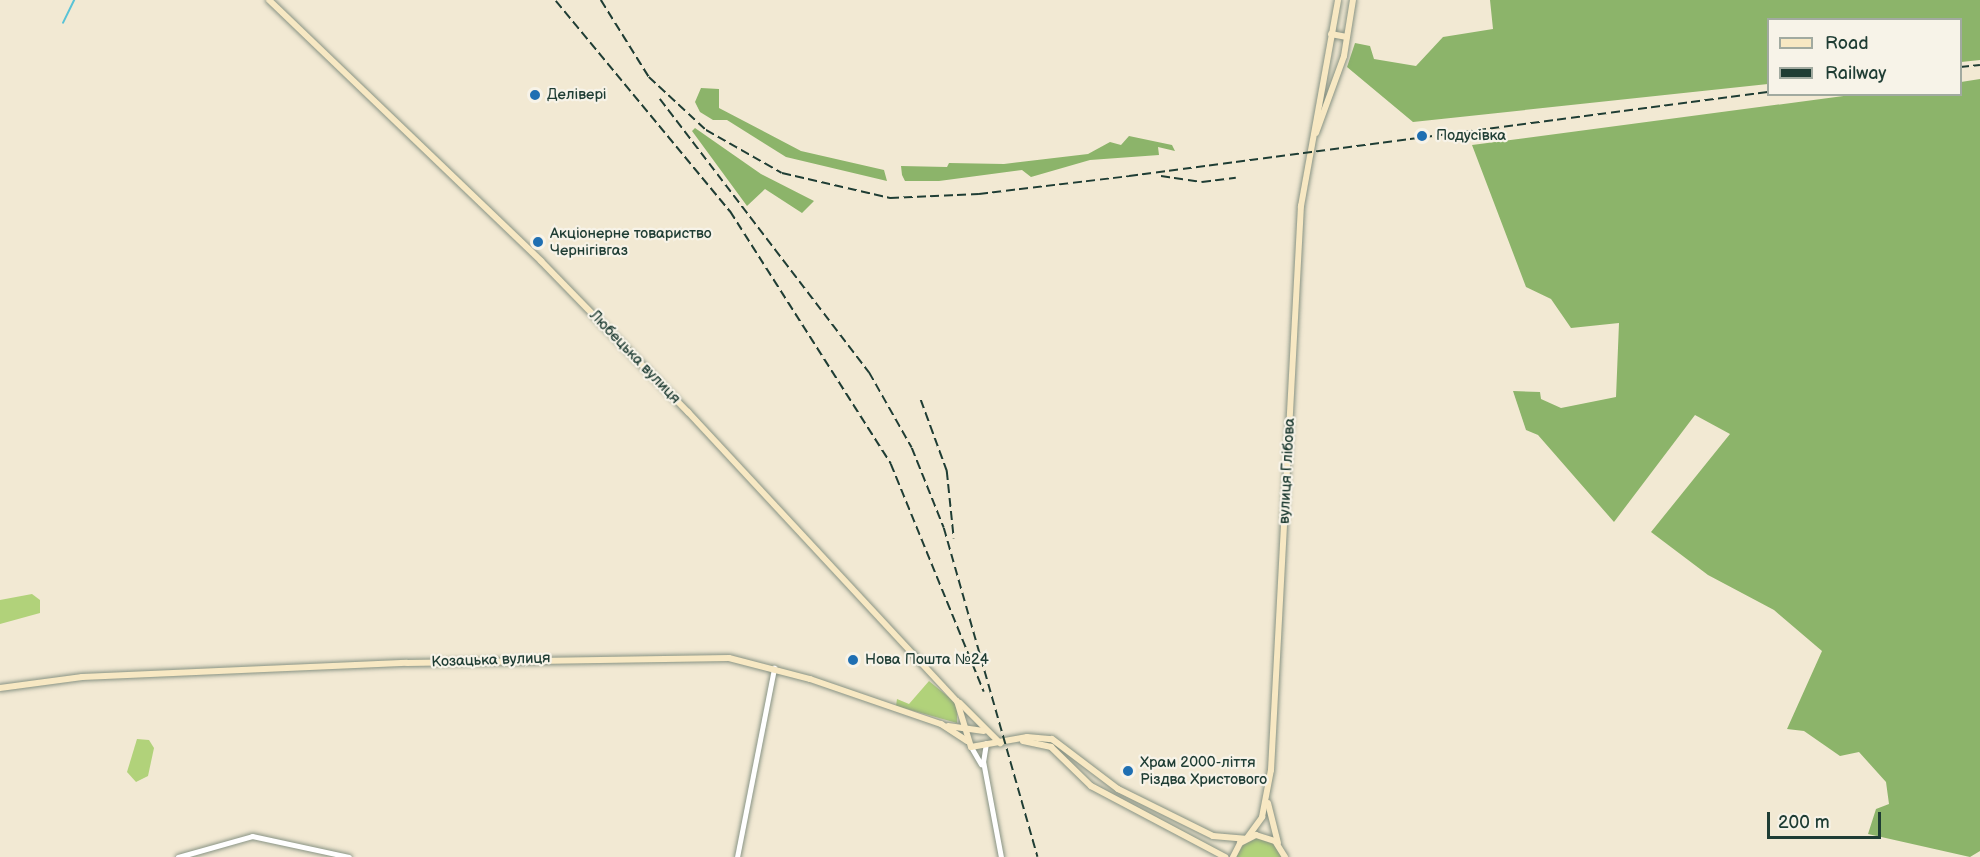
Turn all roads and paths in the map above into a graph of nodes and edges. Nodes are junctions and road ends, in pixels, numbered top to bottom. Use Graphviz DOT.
graph roads {
  1 [pos="269,0"];
  2 [pos="1338,0"];
  3 [pos="1353,0"];
  4 [pos="1331,34"];
  5 [pos="1347,37"];
  6 [pos="1312,142"];
  7 [pos="774,668"];
  8 [pos="0,688"];
  9 [pos="957,700"];
  10 [pos="964,714"];
  11 [pos="944,725"];
  12 [pos="952,726"];
  13 [pos="965,727"];
  14 [pos="977,728"];
  15 [pos="1010,741"];
  16 [pos="968,742"];
  17 [pos="984,743"];
  18 [pos="997,745"];
  19 [pos="984,771"];
  20 [pos="1267,800"];
  21 [pos="1246,838"];
  22 [pos="1280,846"];
  23 [pos="178,857"];
  24 [pos="349,857"];
  25 [pos="737,857"];
  26 [pos="1001,857"];
  27 [pos="1226,857"];
  28 [pos="1233,857"];
  29 [pos="1285,857"];
  30 [pos="1291,857"];
  1 -- 9 [label="main road, Любецька вулиця"];
  2 -- 4 [label="main road"];
  3 -- 5 [label="main road"];
  4 -- 5 [label="main road"];
  4 -- 6 [label="main road"];
  5 -- 6 [label="main road"];
  6 -- 20 [label="main road, вулиця Глібова"];
  7 -- 8 [label="main road, Козацька вулиця"];
  7 -- 11 [label="main road, Козацька вулиця"];
  7 -- 25 [label="street"];
  9 -- 10 [label="main road, Любецька вулиця"];
  9 -- 17 [label="main road"];
  10 -- 12 [label="main road"];
  10 -- 13 [label="main road, Любецька вулиця"];
  11 -- 12 [label="main road"];
  11 -- 16 [label="main road, Козацька вулиця"];
  12 -- 13 [label="main road"];
  13 -- 14 [label="main road"];
  13 -- 16 [label="main road, Любецька вулиця"];
  14 -- 16 [label="main road"];
  14 -- 17 [label="main road"];
  15 -- 18 [label="main road"];
  15 -- 21 [label="main road"];
  15 -- 27 [label="main road"];
  16 -- 17 [label="main road"];
  16 -- 19 [label="street"];
  17 -- 18 [label="main road"];
  17 -- 18 [label="main road"];
  17 -- 19 [label="street"];
  19 -- 26 [label="street"];
  20 -- 21 [label="main road, вулиця Глібова"];
  20 -- 22 [label="main road, вулиця Глібова"];
  21 -- 22 [label="main road"];
  21 -- 28 [label="main road, вулиця Глібова"];
  22 -- 29 [label="main road, вулиця Глібова"];
  22 -- 30 [label="street"];
  23 -- 24 [label="street"];
}
